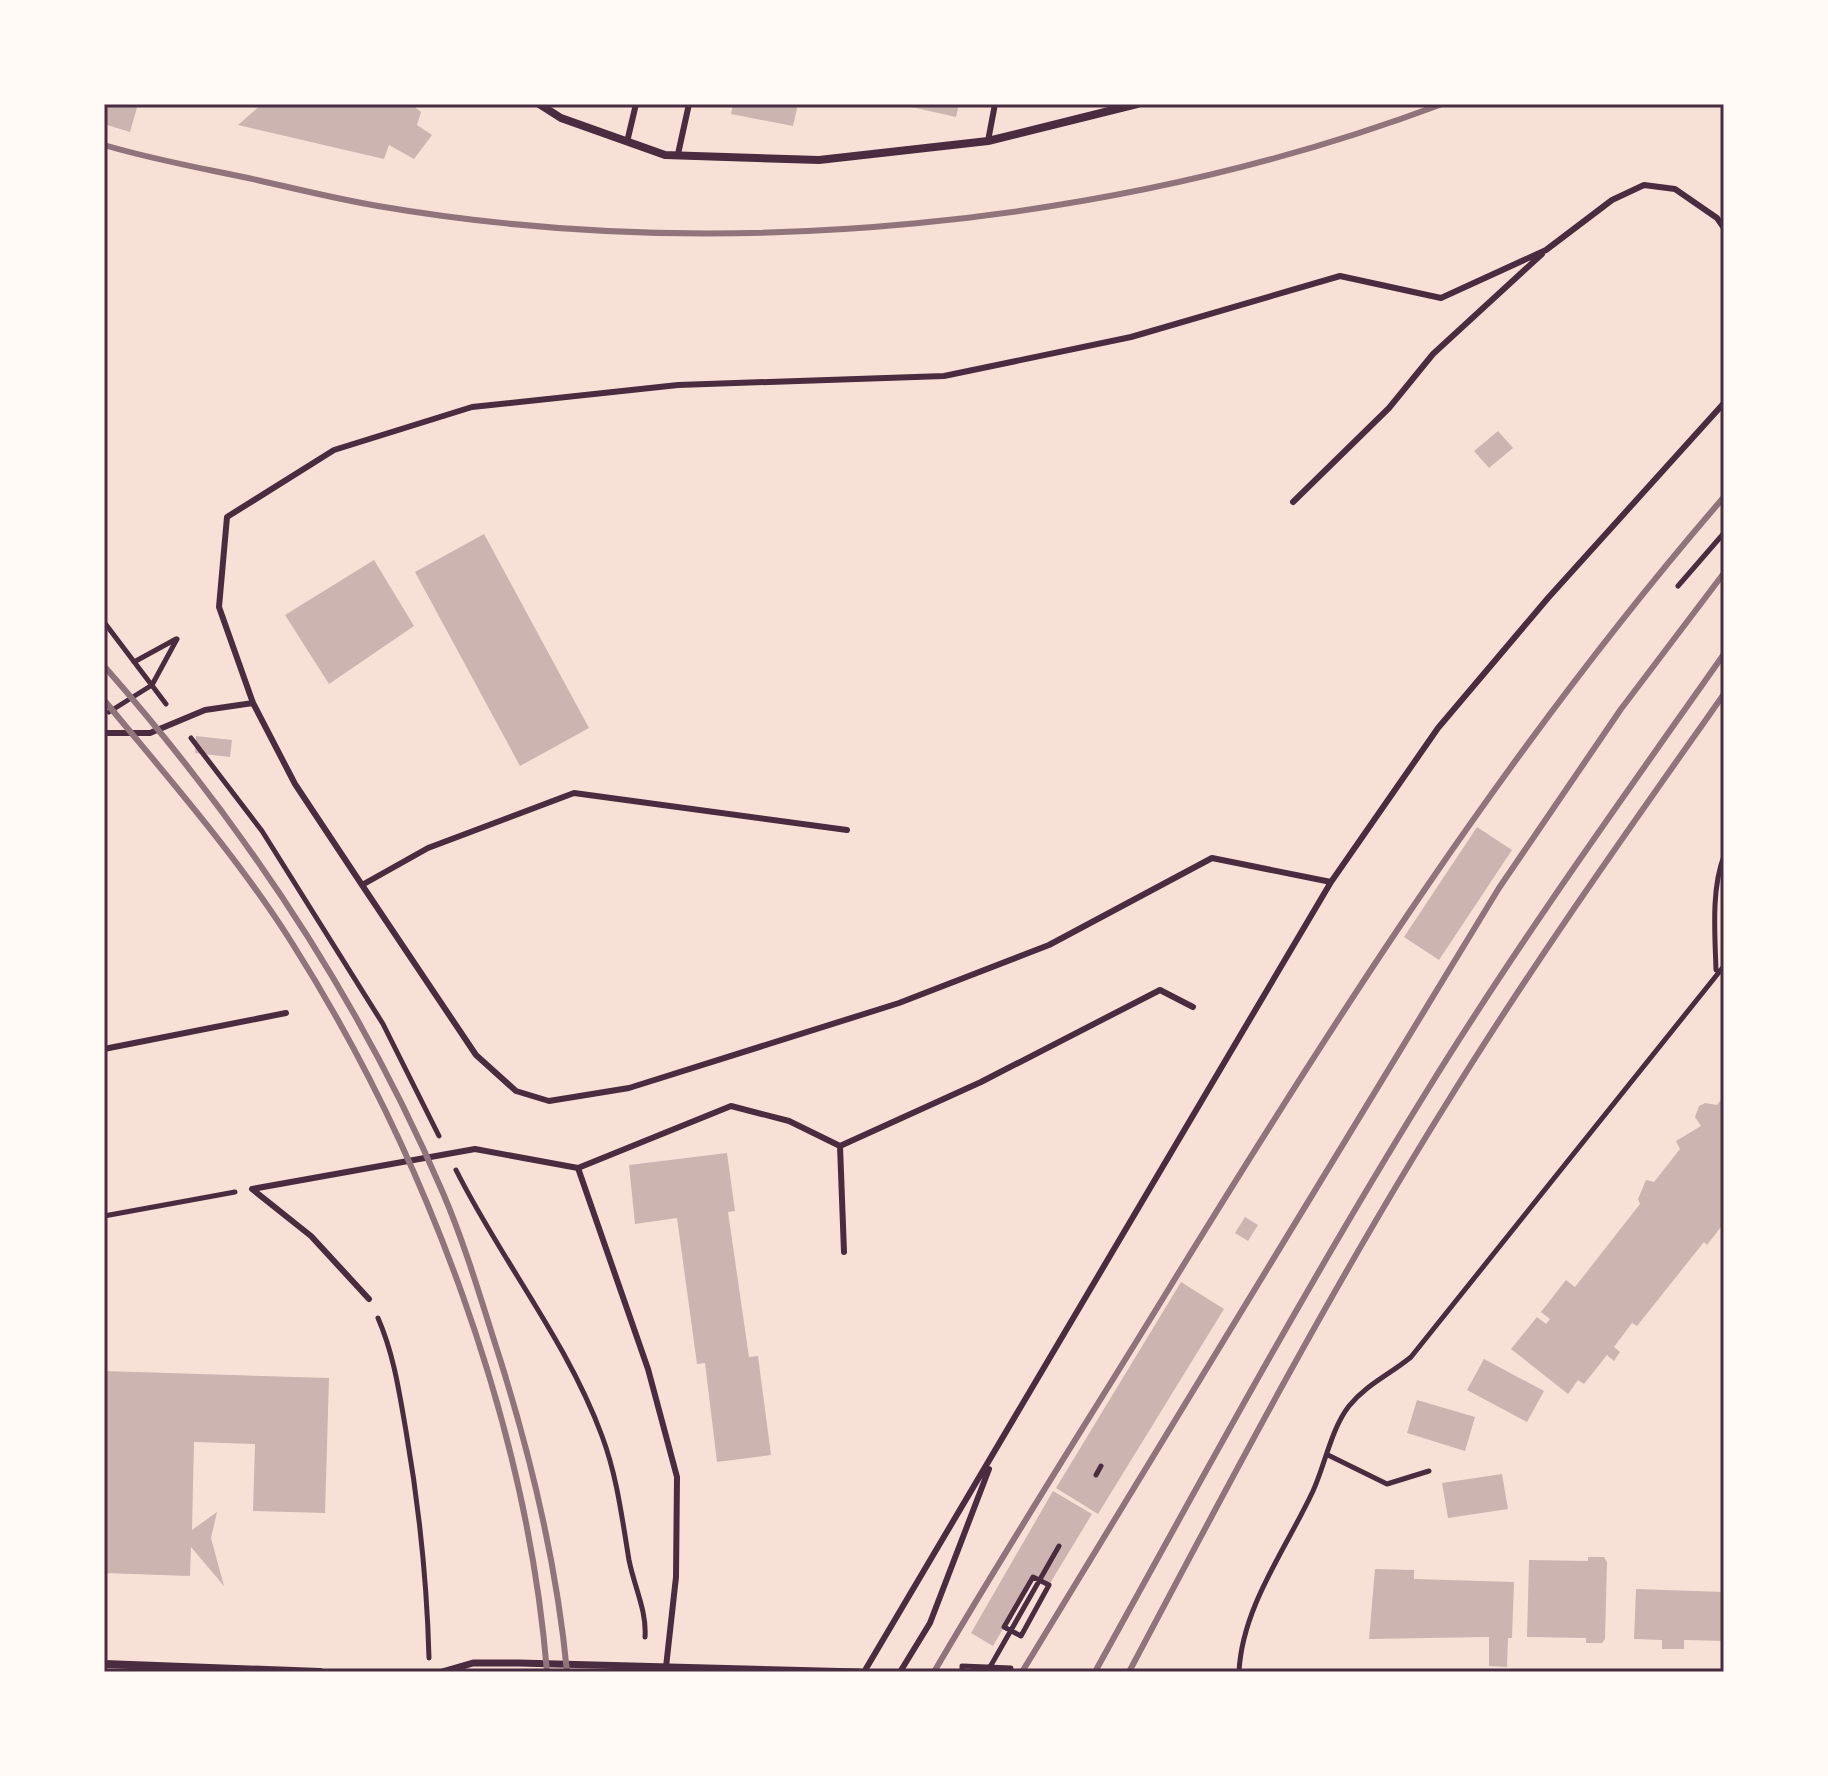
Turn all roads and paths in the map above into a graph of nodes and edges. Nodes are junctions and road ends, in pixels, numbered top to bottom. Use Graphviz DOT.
graph roads {
  1 [pos="539,104"];
  2 [pos="636,104"];
  3 [pos="689,104"];
  4 [pos="995,104"];
  5 [pos="1137,104"];
  6 [pos="988,141"];
  7 [pos="627,142"];
  8 [pos="678,154"];
  9 [pos="1724,228"];
  10 [pos="1546,250"];
  11 [pos="1724,403"];
  12 [pos="1293,502"];
  13 [pos="1724,533"];
  14 [pos="1678,586"];
  15 [pos="104,622"];
  16 [pos="134,662"];
  17 [pos="253,703"];
  18 [pos="170,710"];
  19 [pos="104,715"];
  20 [pos="104,733"];
  21 [pos="188,734"];
  22 [pos="847,830"];
  23 [pos="1724,856"];
  24 [pos="1331,882"];
  25 [pos="362,885"];
  26 [pos="1724,966"];
  27 [pos="1716,971"];
  28 [pos="1193,1007"];
  29 [pos="286,1013"];
  30 [pos="104,1049"];
  31 [pos="840,1146"];
  32 [pos="445,1149"];
  33 [pos="452,1162"];
  34 [pos="578,1168"];
  35 [pos="252,1189"];
  36 [pos="104,1216"];
  37 [pos="844,1252"];
  38 [pos="369,1299"];
  39 [pos="996,1451"];
  40 [pos="1328,1455"];
  41 [pos="1101,1466"];
  42 [pos="1429,1471"];
  43 [pos="1096,1475"];
  44 [pos="1059,1546"];
  45 [pos="1033,1577"];
  46 [pos="104,1664"];
  47 [pos="644,1666"];
  48 [pos="666,1667"];
  49 [pos="990,1667"];
  50 [pos="320,1672"];
  51 [pos="429,1672"];
  52 [pos="442,1672"];
  53 [pos="861,1672"];
  54 [pos="900,1672"];
  55 [pos="962,1672"];
  56 [pos="1010,1672"];
  57 [pos="1239,1672"];
  1 -- 7 [label="street"];
  2 -- 7 [label="lane"];
  3 -- 8 [label="lane"];
  4 -- 6 [label="lane"];
  5 -- 6 [label="street"];
  6 -- 8 [label="street"];
  7 -- 8 [label="street"];
  9 -- 10 [label="lane"];
  10 -- 12 [label="lane"];
  10 -- 17 [label="lane"];
  11 -- 24 [label="lane"];
  13 -- 14 [label="path"];
  15 -- 16 [label="path"];
  16 -- 18 [label="path"];
  16 -- 19 [label="path"];
  17 -- 20 [label="lane"];
  17 -- 25 [label="lane"];
  21 -- 32 [label="path"];
  22 -- 25 [label="lane"];
  23 -- 27 [label="path"];
  24 -- 25 [label="lane"];
  24 -- 39 [label="lane"];
  26 -- 27 [label="path"];
  27 -- 40 [label="path"];
  28 -- 31 [label="lane"];
  29 -- 30 [label="lane"];
  31 -- 34 [label="lane"];
  31 -- 37 [label="lane"];
  33 -- 47 [label="path"];
  34 -- 35 [label="lane"];
  34 -- 48 [label="lane"];
  35 -- 36 [label="path"];
  35 -- 38 [label="lane"];
  38 -- 51 [label="path"];
  39 -- 53 [label="lane"];
  39 -- 54 [label="lane"];
  40 -- 42 [label="path"];
  40 -- 57 [label="path"];
  41 -- 43 [label="path"];
  44 -- 49 [label="path"];
  45 -- 45 [label="path"];
  46 -- 50 [label="street"];
  47 -- 48 [label="street"];
  47 -- 52 [label="street"];
  48 -- 53 [label="street"];
  49 -- 55 [label="path"];
  49 -- 56 [label="path"];
}
